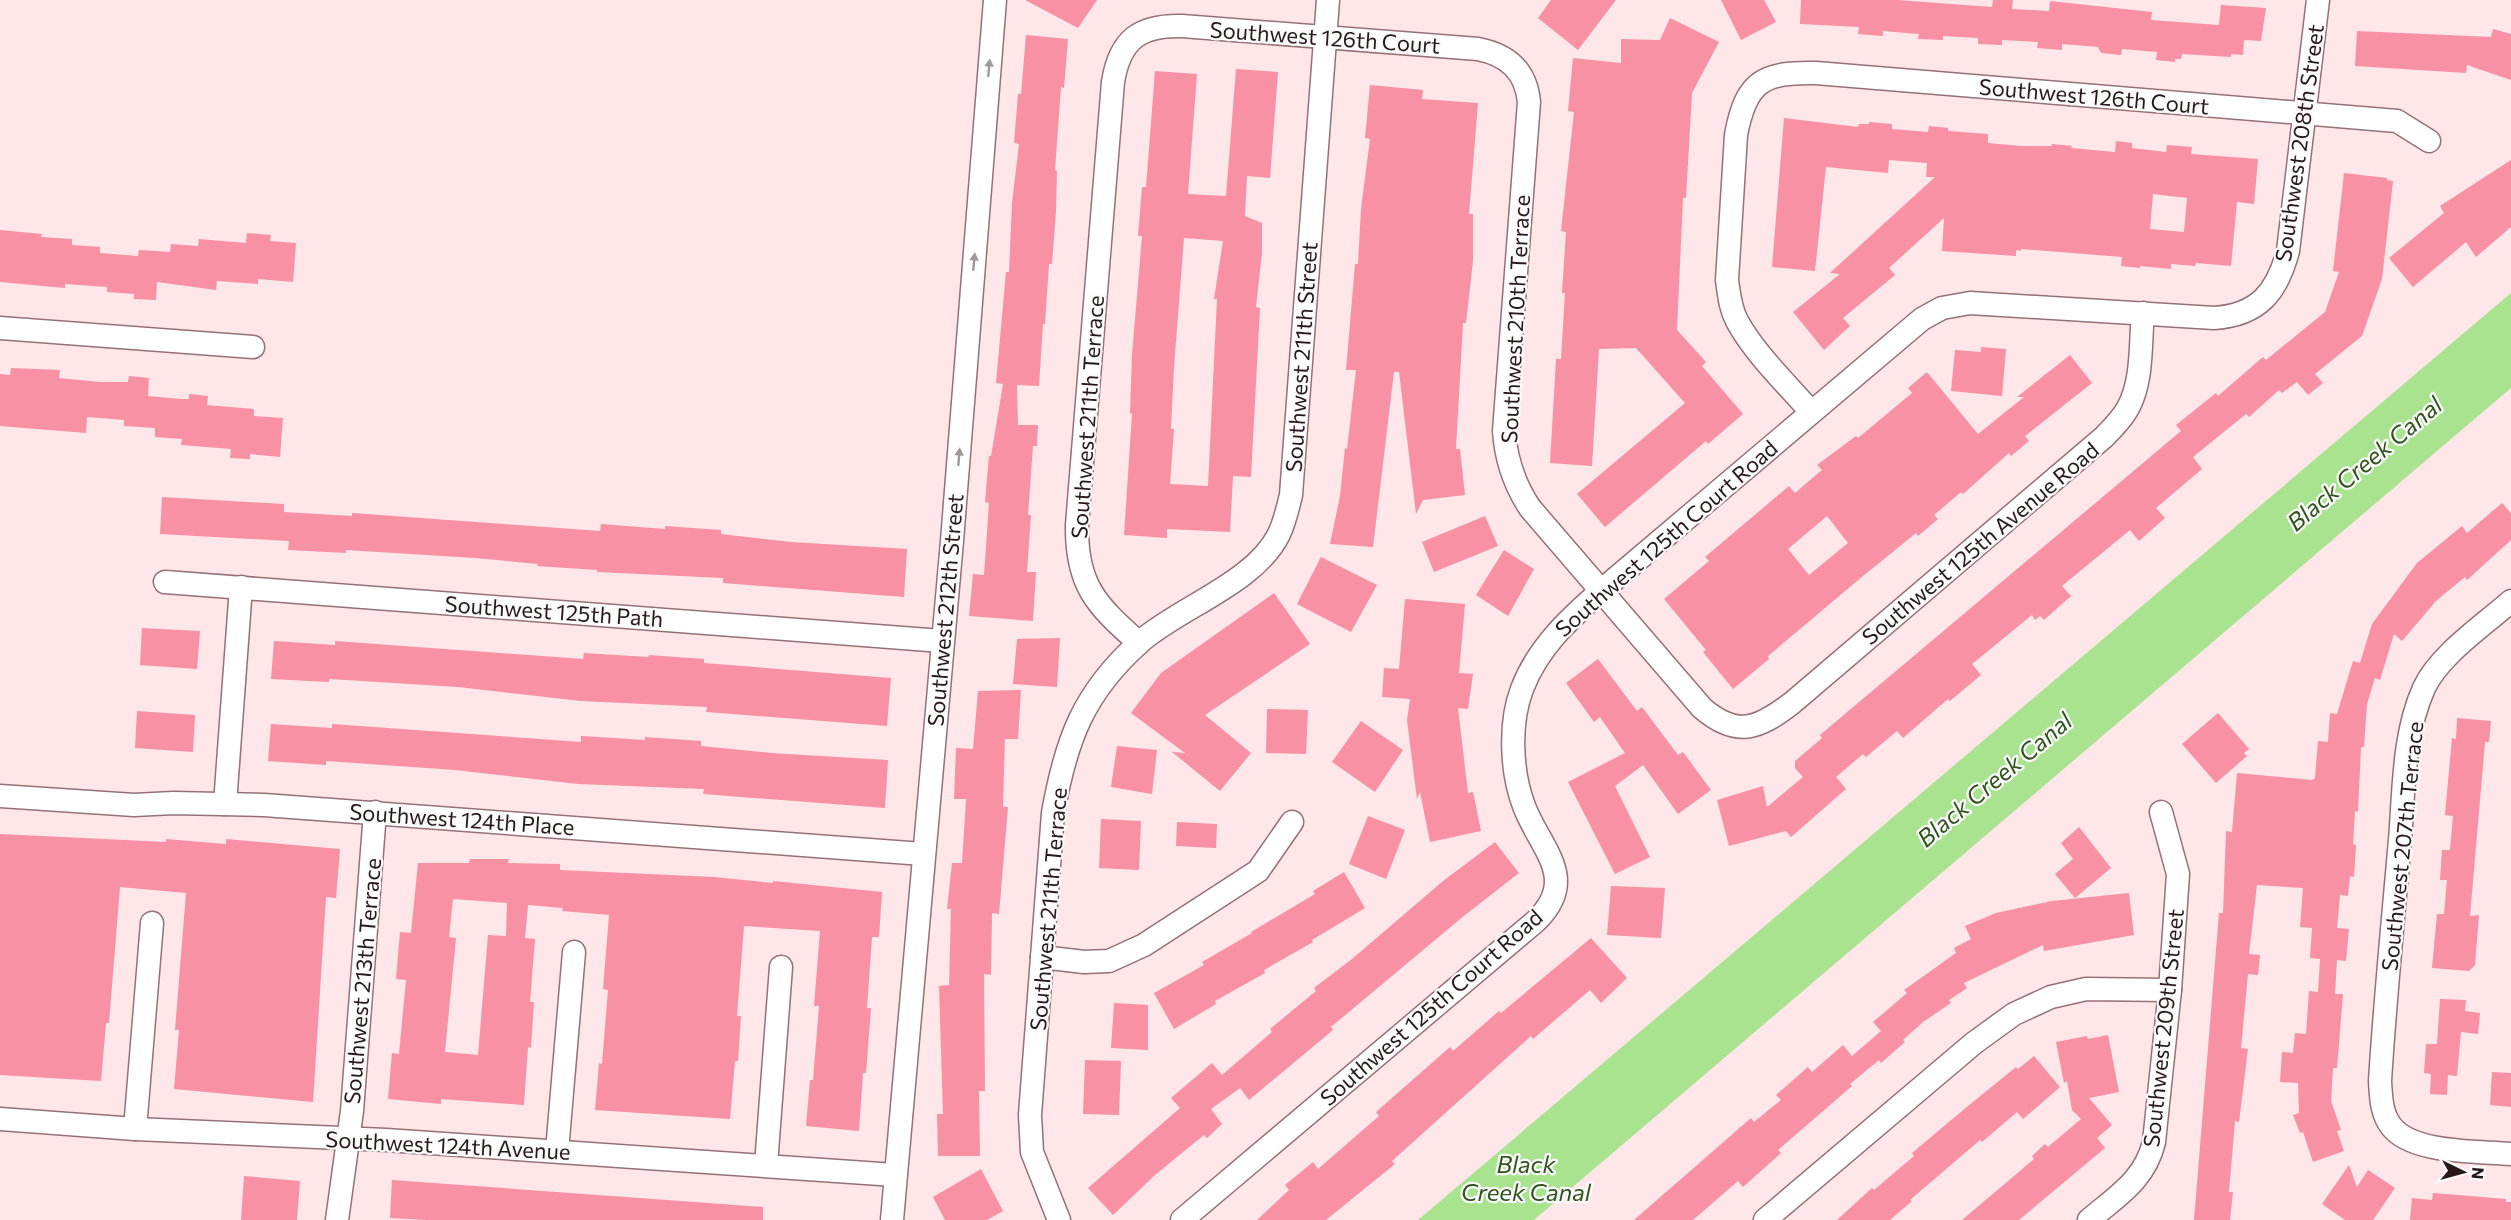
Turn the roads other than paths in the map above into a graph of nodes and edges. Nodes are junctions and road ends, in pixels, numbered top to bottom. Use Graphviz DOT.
graph roads {
  1 [pos="995,0"];
  2 [pos="1328,0"];
  3 [pos="2318,0"];
  4 [pos="1135,36"];
  5 [pos="1325,36"];
  6 [pos="1514,64"];
  7 [pos="2305,113"];
  8 [pos="2429,141"];
  9 [pos="2143,313"];
  10 [pos="0,328"];
  11 [pos="253,347"];
  12 [pos="1811,412"];
  13 [pos="165,582"];
  14 [pos="241,587"];
  15 [pos="1602,590"];
  16 [pos="2511,601"];
  17 [pos="942,640"];
  18 [pos="1139,643"];
  19 [pos="1749,727"];
  20 [pos="0,796"];
  21 [pos="225,804"];
  22 [pos="375,812"];
  23 [pos="2161,812"];
  24 [pos="1292,822"];
  25 [pos="923,854"];
  26 [pos="152,923"];
  27 [pos="574,952"];
  28 [pos="1042,957"];
  29 [pos="782,967"];
  30 [pos="2170,990"];
  31 [pos="0,1119"];
  32 [pos="135,1129"];
  33 [pos="348,1138"];
  34 [pos="557,1151"];
  35 [pos="2511,1154"];
  36 [pos="766,1165"];
  37 [pos="895,1175"];
  38 [pos="337,1220"];
  39 [pos="892,1220"];
  40 [pos="1059,1220"];
  41 [pos="1182,1220"];
  42 [pos="1764,1220"];
  43 [pos="2089,1220"];
  17 -- 1 [label="street, Southwest 212th Street, one-way"];
  2 -- 5 [label="street, Southwest 211th Street"];
  3 -- 7 [label="street, Southwest 208th Street"];
  4 -- 5 [label="street, Southwest 126th Court"];
  4 -- 18 [label="street, Southwest 211th Terrace"];
  5 -- 6 [label="street, Southwest 126th Court"];
  5 -- 18 [label="street, Southwest 211th Street"];
  6 -- 15 [label="street, Southwest 210th Terrace"];
  7 -- 8 [label="street, Southwest 126th Court"];
  7 -- 9 [label="street, Southwest 208th Street"];
  7 -- 12 [label="street, Southwest 126th Court"];
  9 -- 12 [label="street, Southwest 125th Court Road"];
  9 -- 19 [label="street, Southwest 125th Avenue Road"];
  10 -- 11 [label="street"];
  12 -- 15 [label="street, Southwest 125th Court Road"];
  13 -- 14 [label="street, Southwest 125th Path"];
  14 -- 17 [label="street, Southwest 125th Path"];
  14 -- 21 [label="street"];
  15 -- 19 [label="street, Southwest 210th Terrace"];
  15 -- 41 [label="street, Southwest 125th Court Road"];
  16 -- 35 [label="street, Southwest 207th Terrace"];
  17 -- 25 [label="street, Southwest 212th Street"];
  18 -- 28 [label="street, Southwest 211th Terrace"];
  20 -- 21 [label="street, Southwest 124th Place"];
  21 -- 22 [label="street, Southwest 124th Place"];
  22 -- 25 [label="street, Southwest 124th Place"];
  22 -- 33 [label="street, Southwest 213th Terrace"];
  23 -- 30 [label="street, Southwest 209th Street"];
  24 -- 28 [label="street"];
  25 -- 37 [label="street, Southwest 212th Street"];
  26 -- 32 [label="street"];
  27 -- 34 [label="street"];
  28 -- 40 [label="street, Southwest 211th Terrace"];
  29 -- 36 [label="street"];
  30 -- 42 [label="street"];
  30 -- 43 [label="street, Southwest 209th Street"];
  31 -- 32 [label="street, Southwest 124th Avenue"];
  32 -- 33 [label="street, Southwest 124th Avenue"];
  33 -- 34 [label="street, Southwest 124th Avenue"];
  33 -- 38 [label="street, Southwest 213th Terrace"];
  34 -- 36 [label="street, Southwest 124th Avenue"];
  36 -- 37 [label="street, Southwest 124th Avenue"];
  37 -- 39 [label="street, Southwest 212th Street"];
}
